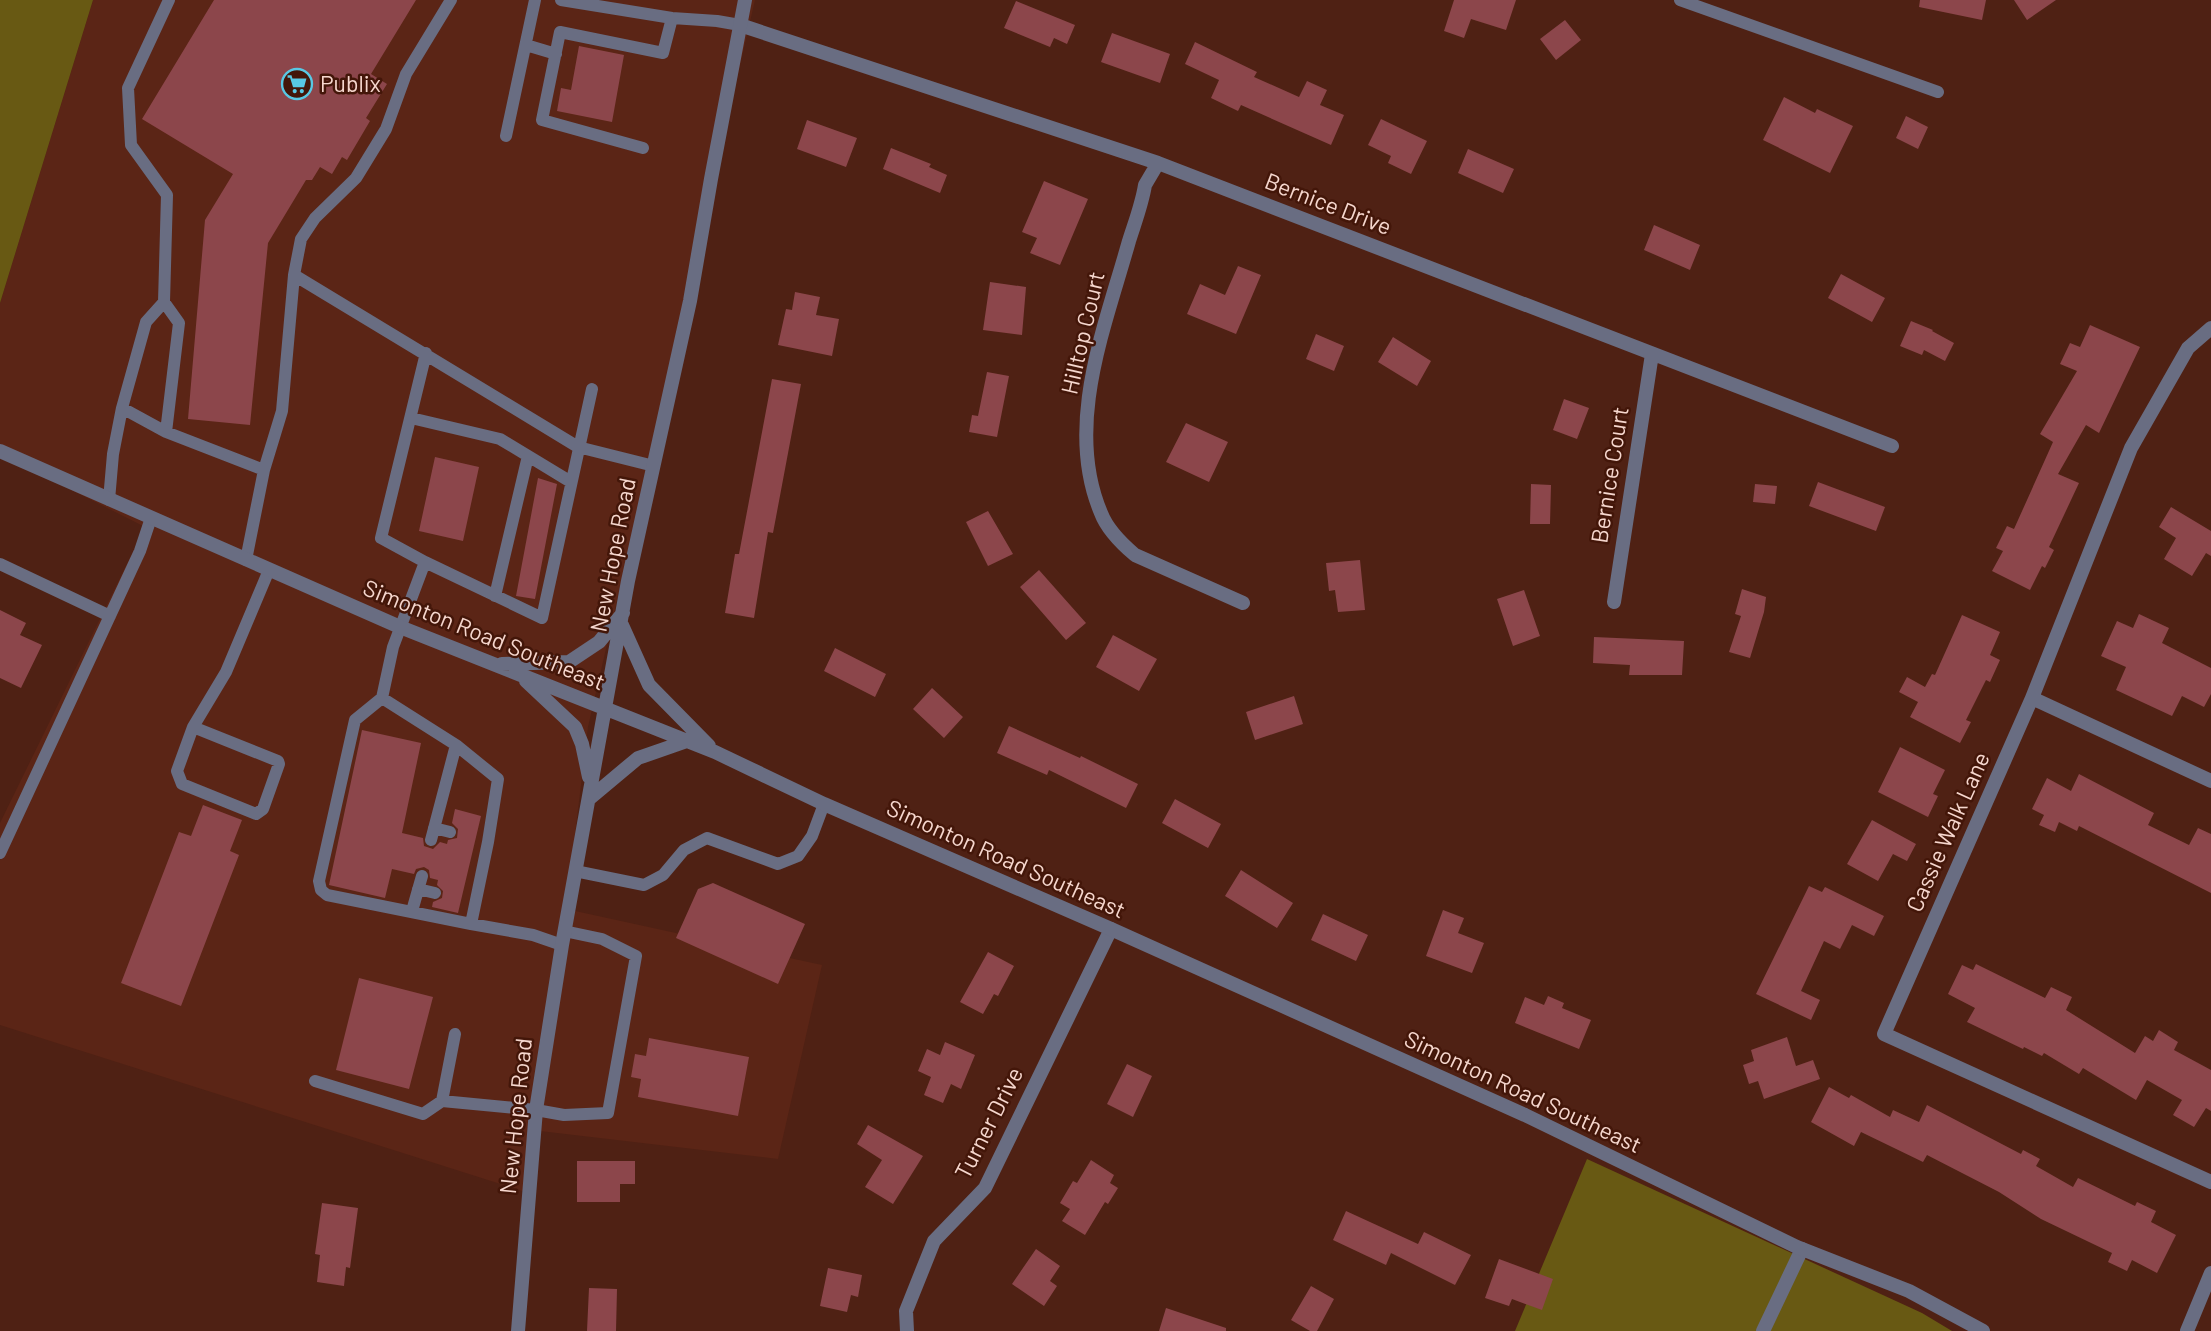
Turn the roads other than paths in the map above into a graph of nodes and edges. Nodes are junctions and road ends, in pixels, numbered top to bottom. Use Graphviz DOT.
graph roads {
  1 [pos="169,0"];
  2 [pos="451,0"];
  3 [pos="535,0"];
  4 [pos="561,0"];
  5 [pos="745,0"];
  6 [pos="1680,0"];
  7 [pos="671,18"];
  8 [pos="740,25"];
  9 [pos="526,45"];
  10 [pos="556,54"];
  11 [pos="1938,92"];
  12 [pos="506,136"];
  13 [pos="643,148"];
  14 [pos="1158,163"];
  15 [pos="294,275"];
  16 [pos="164,302"];
  17 [pos="2211,328"];
  18 [pos="426,353"];
  19 [pos="1652,354"];
  20 [pos="592,389"];
  21 [pos="122,408"];
  22 [pos="411,418"];
  23 [pos="166,432"];
  24 [pos="1892,446"];
  25 [pos="578,447"];
  26 [pos="0,451"];
  27 [pos="528,456"];
  28 [pos="654,466"];
  29 [pos="264,470"];
  30 [pos="571,482"];
  31 [pos="109,500"];
  32 [pos="151,519"];
  33 [pos="246,560"];
  34 [pos="425,562"];
  35 [pos="0,564"];
  36 [pos="269,570"];
  37 [pos="495,596"];
  38 [pos="1614,602"];
  39 [pos="1243,603"];
  40 [pos="110,615"];
  41 [pos="623,619"];
  42 [pos="400,627"];
  43 [pos="496,664"];
  44 [pos="517,673"];
  45 [pos="382,698"];
  46 [pos="2032,698"];
  47 [pos="606,709"];
  48 [pos="194,727"];
  49 [pos="687,741"];
  50 [pos="456,745"];
  51 [pos="715,752"];
  52 [pos="2211,781"];
  53 [pos="590,793"];
  54 [pos="824,804"];
  55 [pos="450,832"];
  56 [pos="1,850"];
  57 [pos="468,871"];
  58 [pos="575,871"];
  59 [pos="482,874"];
  60 [pos="422,876"];
  61 [pos="418,889"];
  62 [pos="435,893"];
  63 [pos="462,898"];
  64 [pos="476,901"];
  65 [pos="412,911"];
  66 [pos="471,924"];
  67 [pos="1111,929"];
  68 [pos="563,938"];
  69 [pos="455,1034"];
  70 [pos="315,1081"];
  71 [pos="442,1101"];
  72 [pos="537,1110"];
  73 [pos="2211,1182"];
  74 [pos="1802,1249"];
  75 [pos="2211,1273"];
  76 [pos="518,1331"];
  77 [pos="907,1331"];
  78 [pos="1763,1331"];
  79 [pos="1983,1331"];
  80 [pos="2187,1331"];
  1 -- 16 [label="lane"];
  2 -- 15 [label="lane"];
  3 -- 9 [label="lane"];
  4 -- 7 [label="lane"];
  5 -- 8 [label="street, New Hope Road"];
  6 -- 11 [label="lane"];
  7 -- 8 [label="lane"];
  7 -- 10 [label="lane"];
  8 -- 14 [label="street, Bernice Drive"];
  8 -- 28 [label="street, New Hope Road"];
  9 -- 10 [label="lane"];
  9 -- 12 [label="lane"];
  10 -- 13 [label="lane"];
  14 -- 19 [label="street, Bernice Drive"];
  14 -- 39 [label="street, Hilltop Court"];
  15 -- 18 [label="lane"];
  15 -- 29 [label="lane"];
  16 -- 21 [label="lane"];
  16 -- 23 [label="lane"];
  17 -- 46 [label="street, Cassie Walk Lane"];
  18 -- 22 [label="lane"];
  18 -- 25 [label="lane"];
  19 -- 24 [label="street, Bernice Drive"];
  19 -- 38 [label="street, Bernice Court"];
  20 -- 25 [label="lane"];
  21 -- 23 [label="lane"];
  21 -- 31 [label="lane"];
  22 -- 27 [label="lane"];
  22 -- 34 [label="lane"];
  23 -- 29 [label="lane"];
  25 -- 28 [label="lane"];
  25 -- 30 [label="lane"];
  26 -- 31 [label="street, Simonton Road Southeast"];
  27 -- 30 [label="lane"];
  27 -- 37 [label="lane"];
  28 -- 41 [label="street, New Hope Road"];
  29 -- 33 [label="lane"];
  30 -- 37 [label="lane"];
  31 -- 32 [label="street, Simonton Road Southeast"];
  32 -- 33 [label="street, Simonton Road Southeast"];
  32 -- 40 [label="lane"];
  33 -- 36 [label="street, Simonton Road Southeast"];
  34 -- 37 [label="lane"];
  34 -- 42 [label="lane"];
  35 -- 40 [label="lane"];
  36 -- 42 [label="street, Simonton Road Southeast"];
  36 -- 48 [label="lane"];
  40 -- 56 [label="lane"];
  41 -- 43 [label="street"];
  41 -- 47 [label="street, New Hope Road"];
  41 -- 51 [label="street"];
  42 -- 43 [label="street, Simonton Road Southeast"];
  42 -- 45 [label="lane"];
  43 -- 44 [label="street, Simonton Road Southeast"];
  44 -- 47 [label="street, Simonton Road Southeast"];
  44 -- 53 [label="street"];
  45 -- 50 [label="lane"];
  45 -- 65 [label="lane"];
  46 -- 52 [label="street"];
  46 -- 73 [label="street, Cassie Walk Lane"];
  47 -- 49 [label="street, Simonton Road Southeast"];
  47 -- 53 [label="street, New Hope Road"];
  48 -- 48 [label="lane"];
  49 -- 51 [label="street, Simonton Road Southeast"];
  49 -- 53 [label="street"];
  50 -- 55 [label="lane"];
  50 -- 59 [label="lane"];
  51 -- 54 [label="street, Simonton Road Southeast"];
  53 -- 58 [label="street, New Hope Road"];
  54 -- 58 [label="lane"];
  54 -- 67 [label="street, Simonton Road Southeast"];
  57 -- 59 [label="lane"];
  58 -- 68 [label="street, New Hope Road"];
  59 -- 64 [label="lane"];
  60 -- 61 [label="lane"];
  61 -- 62 [label="lane"];
  61 -- 65 [label="lane"];
  63 -- 64 [label="lane"];
  64 -- 66 [label="lane"];
  65 -- 66 [label="lane"];
  66 -- 68 [label="lane"];
  67 -- 74 [label="street, Simonton Road Southeast"];
  67 -- 77 [label="street, Turner Drive"];
  68 -- 72 [label="street, New Hope Road"];
  68 -- 72 [label="lane"];
  69 -- 71 [label="lane"];
  70 -- 71 [label="lane"];
  71 -- 72 [label="lane"];
  72 -- 76 [label="street, New Hope Road"];
  74 -- 78 [label="street"];
  74 -- 79 [label="street, Simonton Road Southeast"];
  75 -- 80 [label="street"];
}
